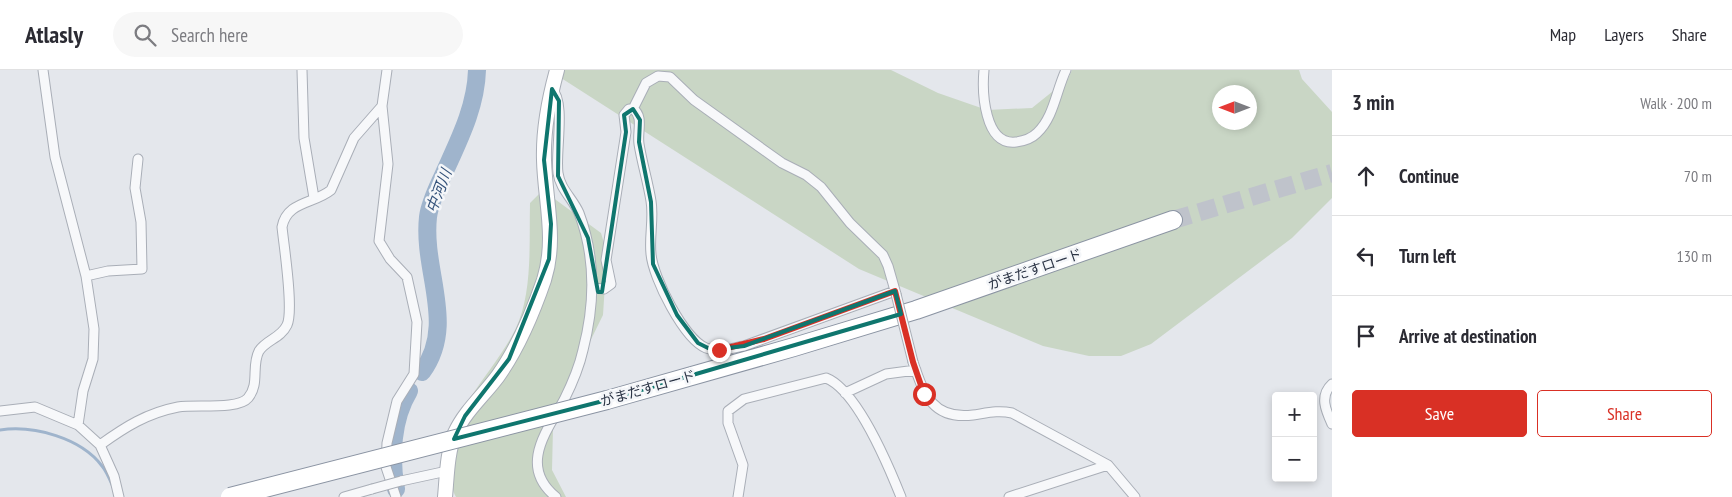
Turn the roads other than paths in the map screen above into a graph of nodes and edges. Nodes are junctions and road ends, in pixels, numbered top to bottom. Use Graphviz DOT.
graph roads {
  1 [pos="42,70"];
  2 [pos="302,70"];
  3 [pos="387,70"];
  4 [pos="558,70"];
  5 [pos="984,70"];
  6 [pos="1066,70"];
  7 [pos="552,89"];
  8 [pos="382,106"];
  9 [pos="633,109"];
  10 [pos="138,159"];
  11 [pos="314,198"];
  12 [pos="1173,220"];
  13 [pos="86,276"];
  14 [pos="592,288"];
  15 [pos="895,293"];
  16 [pos="914,366"];
  17 [pos="1332,384"];
  18 [pos="845,394"];
  19 [pos="0,411"];
  20 [pos="1332,424"];
  21 [pos="78,425"];
  22 [pos="100,445"];
  23 [pos="1108,465"];
  24 [pos="447,471"];
  25 [pos="119,497"];
  26 [pos="230,497"];
  27 [pos="344,497"];
  28 [pos="396,497"];
  29 [pos="445,497"];
  30 [pos="556,497"];
  31 [pos="738,497"];
  32 [pos="901,497"];
  33 [pos="1009,497"];
  34 [pos="1135,497"];
  1 -- 13 [label="street"];
  2 -- 11 [label="street"];
  3 -- 8 [label="street"];
  4 -- 7 [label="street"];
  5 -- 6 [label="street"];
  7 -- 14 [label="street"];
  7 -- 24 [label="street"];
  8 -- 11 [label="street"];
  8 -- 28 [label="street"];
  9 -- 14 [label="street"];
  9 -- 15 [label="street"];
  9 -- 15 [label="street"];
  10 -- 13 [label="street"];
  11 -- 22 [label="street"];
  12 -- 26 [label="highway, がまだすロード, bridge"];
  13 -- 21 [label="street"];
  14 -- 30 [label="street"];
  15 -- 16 [label="street, bridge"];
  16 -- 18 [label="street"];
  16 -- 23 [label="street"];
  17 -- 20 [label="street"];
  18 -- 31 [label="street"];
  18 -- 32 [label="street"];
  19 -- 21 [label="street"];
  21 -- 22 [label="street"];
  22 -- 25 [label="street"];
  23 -- 33 [label="street"];
  23 -- 34 [label="street"];
  24 -- 27 [label="street, bridge"];
  24 -- 29 [label="street"];
}
